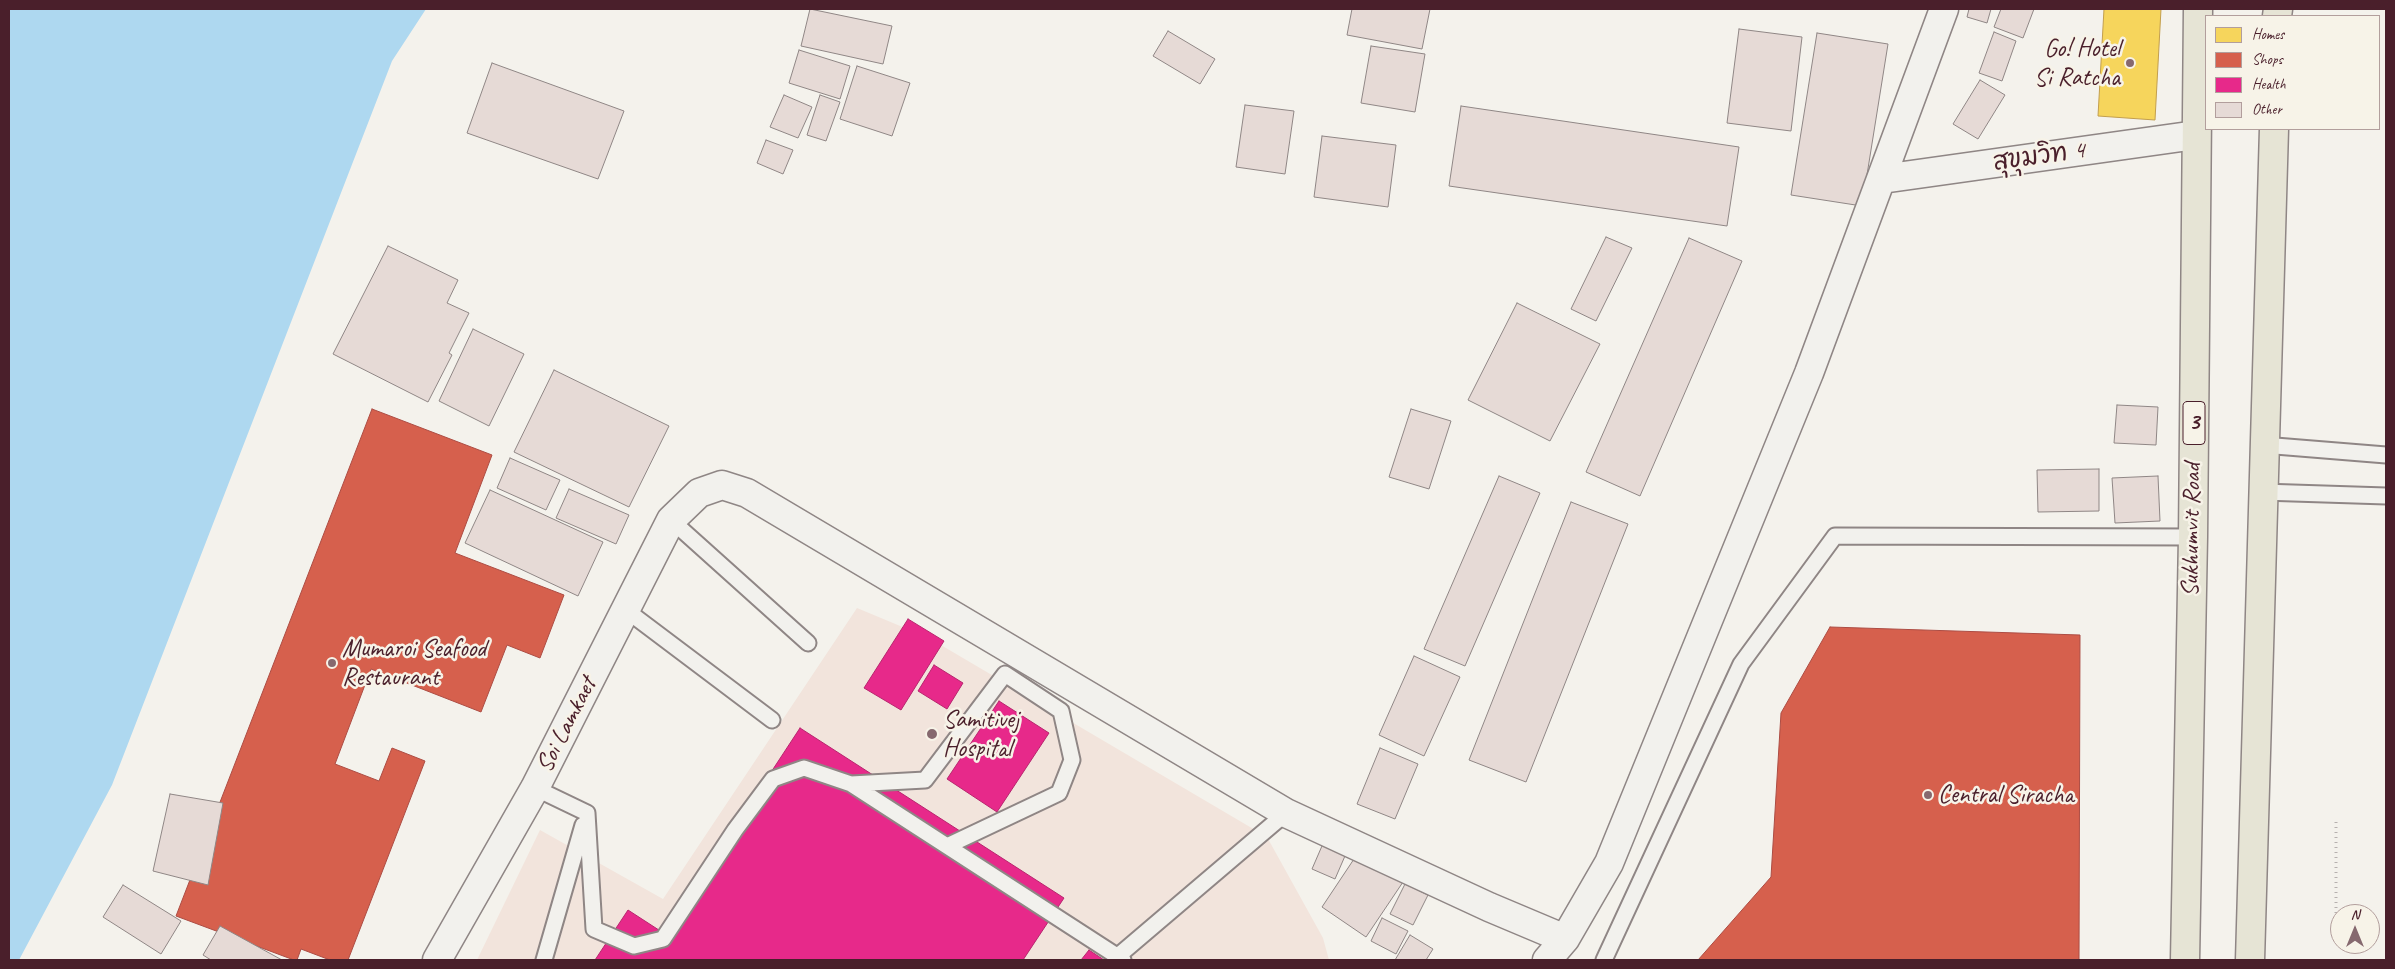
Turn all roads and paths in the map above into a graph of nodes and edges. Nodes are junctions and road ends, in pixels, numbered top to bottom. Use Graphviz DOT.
graph roads {
  1 [pos="1944,9"];
  2 [pos="2198,9"];
  3 [pos="2274,130"];
  4 [pos="2196,135"];
  5 [pos="1882,179"];
  6 [pos="2263,445"];
  7 [pos="2386,455"];
  8 [pos="2262,492"];
  9 [pos="2386,496"];
  10 [pos="671,520"];
  11 [pos="2193,537"];
  12 [pos="626,610"];
  13 [pos="808,643"];
  14 [pos="772,720"];
  15 [pos="851,784"];
  16 [pos="535,788"];
  17 [pos="586,813"];
  18 [pos="1286,813"];
  19 [pos="2336,822"];
  20 [pos="947,846"];
  21 [pos="2336,904"];
  22 [pos="1565,939"];
  23 [pos="1121,958"];
  24 [pos="437,960"];
  25 [pos="544,960"];
  26 [pos="1547,960"];
  27 [pos="1604,960"];
  28 [pos="2185,960"];
  29 [pos="2250,960"];
  1 -- 5 [label="street"];
  2 -- 4 [label="highway, Sukhumvit Road / 3"];
  3 -- 6 [label="highway"];
  4 -- 5 [label="street, สุขุมวิท 4"];
  4 -- 11 [label="highway, Sukhumvit Road / 3"];
  5 -- 22 [label="street"];
  6 -- 7 [label="lane"];
  6 -- 8 [label="highway"];
  8 -- 9 [label="lane"];
  8 -- 29 [label="highway"];
  10 -- 12 [label="street, Soi Lamkaet"];
  10 -- 13 [label="lane"];
  10 -- 18 [label="street, Soi Lamkaet"];
  11 -- 27 [label="lane"];
  11 -- 28 [label="highway, Sukhumvit Road / 3"];
  12 -- 14 [label="lane"];
  12 -- 16 [label="street, Soi Lamkaet"];
  15 -- 17 [label="lane"];
  15 -- 20 [label="lane"];
  15 -- 20 [label="lane"];
  16 -- 17 [label="lane"];
  16 -- 24 [label="street, Soi Lamkaet"];
  17 -- 25 [label="lane"];
  18 -- 22 [label="street"];
  18 -- 23 [label="lane"];
  19 -- 21 [label="path"];
  20 -- 23 [label="lane"];
  22 -- 26 [label="street"];
}
